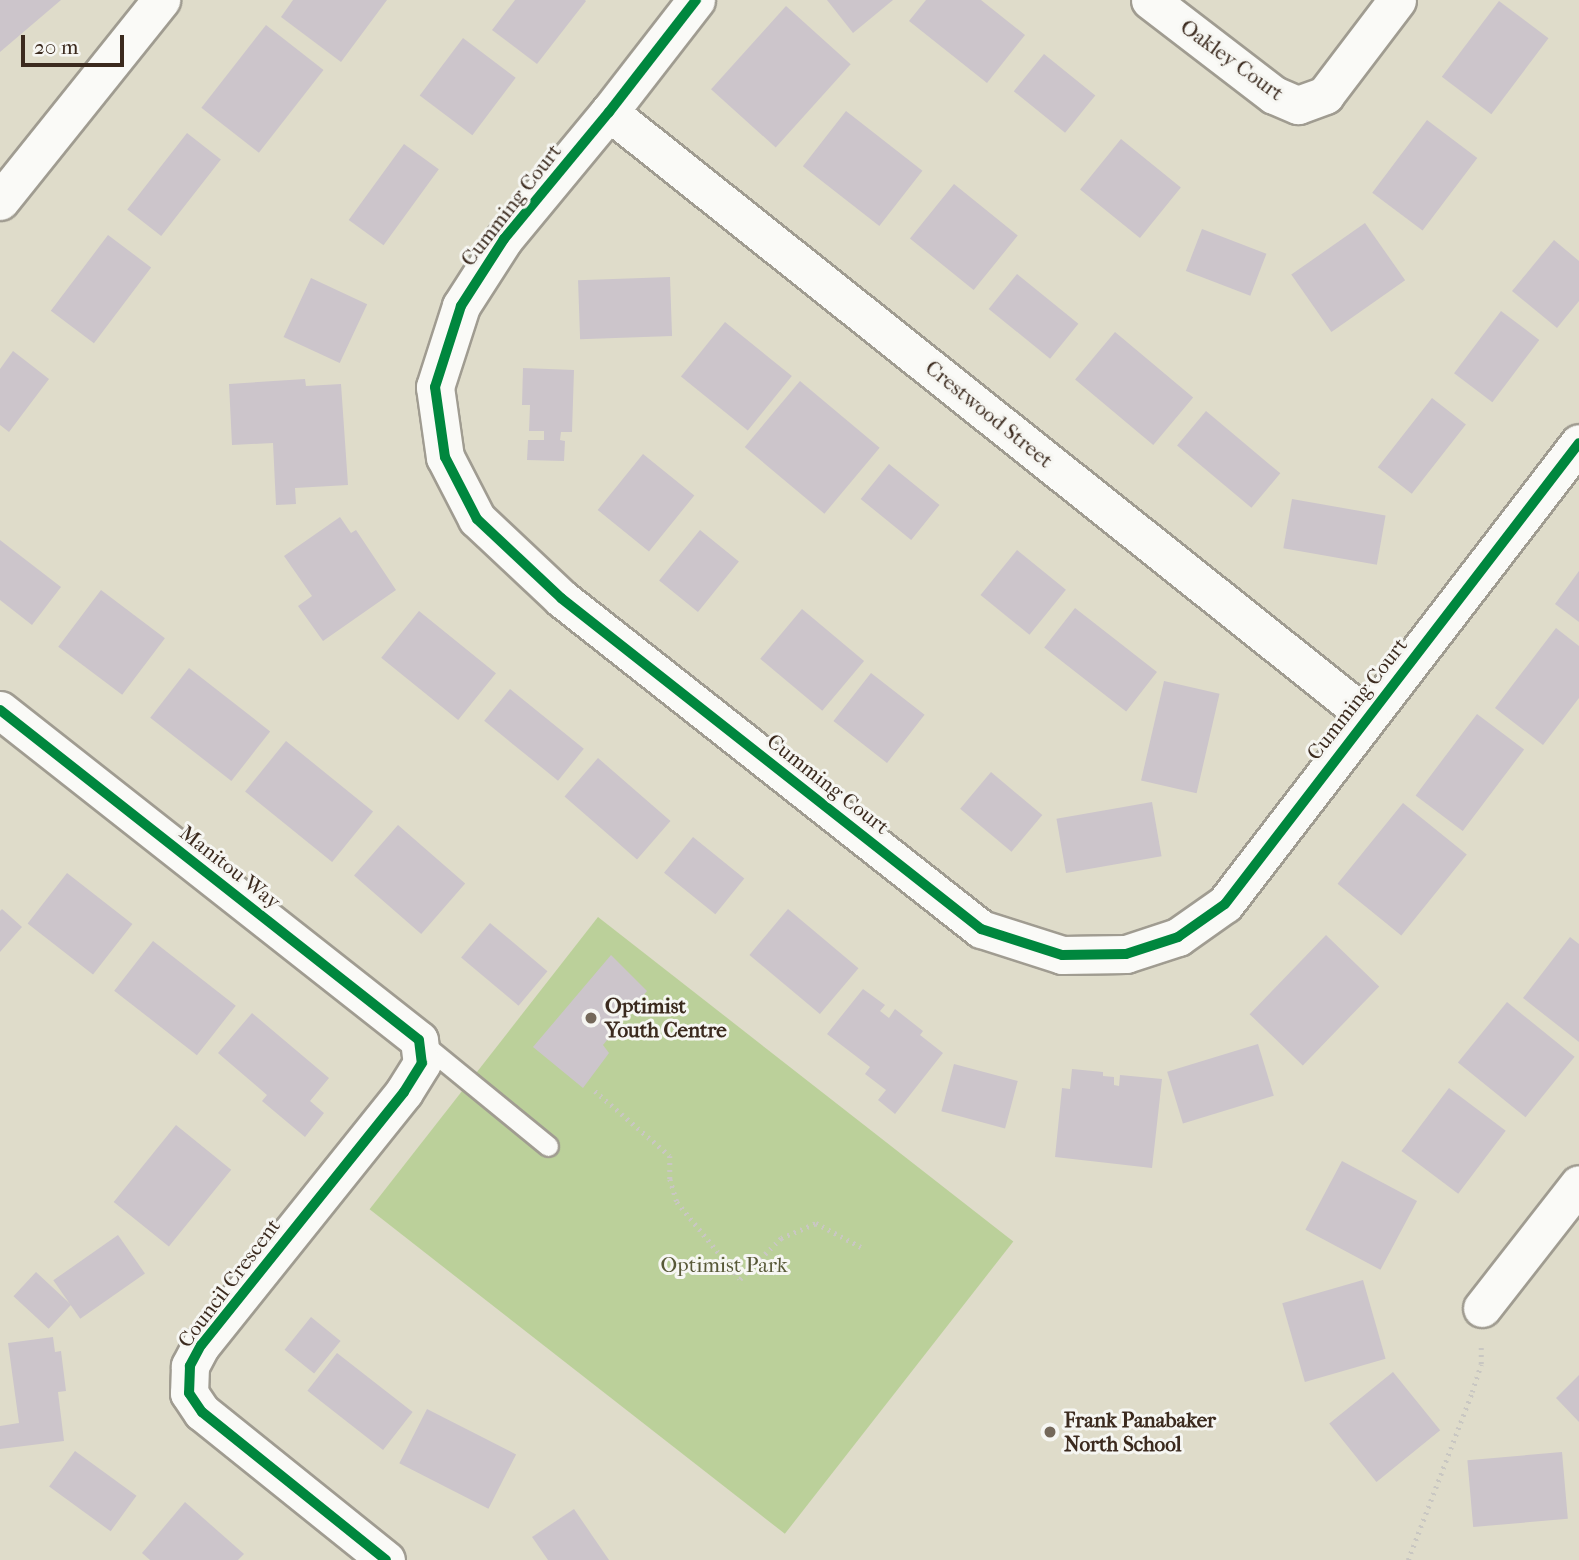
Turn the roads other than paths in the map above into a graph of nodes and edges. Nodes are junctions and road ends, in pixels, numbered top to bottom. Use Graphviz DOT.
graph roads {
  1 [pos="161,0"];
  2 [pos="696,0"];
  3 [pos="1150,0"];
  4 [pos="1397,0"];
  5 [pos="609,112"];
  6 [pos="4,188"];
  7 [pos="1579,443"];
  8 [pos="0,710"];
  9 [pos="1368,717"];
  10 [pos="421,1052"];
  11 [pos="548,1146"];
  12 [pos="1579,1184"];
  13 [pos="1482,1308"];
  14 [pos="386,1560"];
  1 -- 6 [label="street"];
  2 -- 5 [label="street, Cumming Court"];
  3 -- 4 [label="street, Oakley Court"];
  5 -- 9 [label="street, Crestwood Street"];
  5 -- 9 [label="street, Cumming Court"];
  7 -- 9 [label="street, Cumming Court"];
  8 -- 10 [label="street, Manitou Way"];
  10 -- 11 [label="lane, Manitou Way"];
  10 -- 14 [label="street, Council Crescent"];
  12 -- 13 [label="street"];
}
